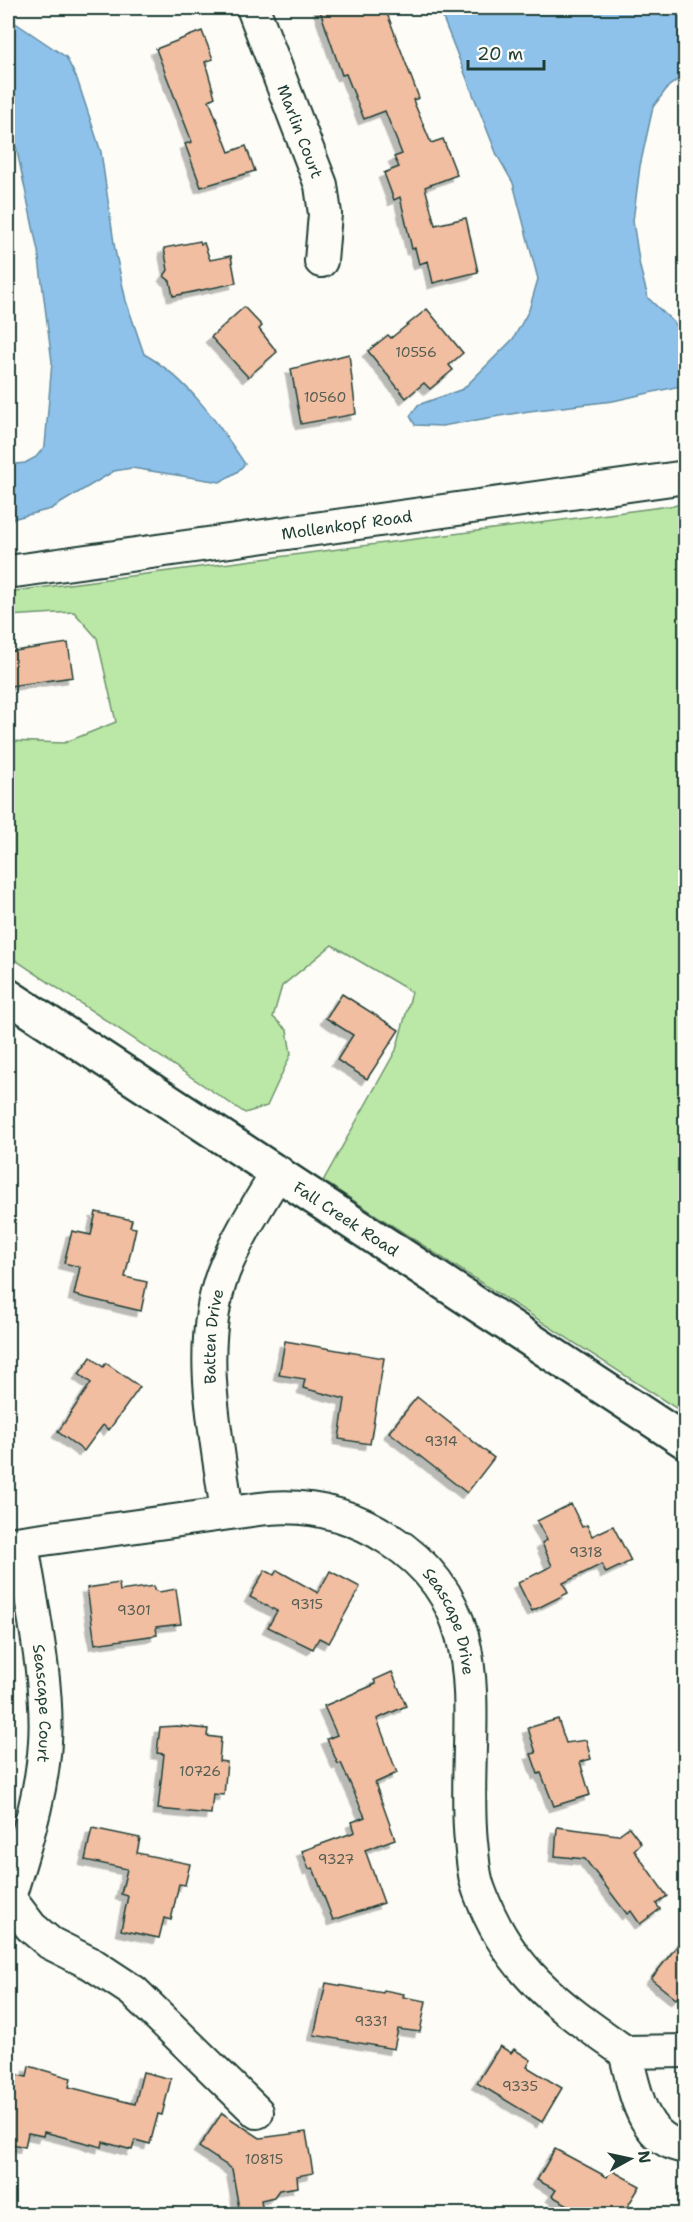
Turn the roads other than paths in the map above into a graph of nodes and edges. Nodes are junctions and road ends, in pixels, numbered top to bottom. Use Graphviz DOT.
graph roads {
  1 [pos="253,8"];
  2 [pos="321,261"];
  3 [pos="686,477"];
  4 [pos="8,572"];
  5 [pos="8,996"];
  6 [pos="278,1172"];
  7 [pos="686,1442"];
  8 [pos="227,1513"];
  9 [pos="15,1543"];
  10 [pos="9,1898"];
  11 [pos="686,2051"];
  12 [pos="625,2052"];
  13 [pos="257,2112"];
  14 [pos="686,2147"];
  1 -- 2 [label="street, Marlin Court"];
  3 -- 4 [label="street, Mollenkopf Road"];
  5 -- 6 [label="main road, Fall Creek Road"];
  6 -- 7 [label="main road, Fall Creek Road"];
  6 -- 8 [label="street, Batten Drive"];
  8 -- 9 [label="street, Seascape Drive"];
  8 -- 12 [label="street, Seascape Drive"];
  9 -- 10 [label="street, Seascape Court"];
  10 -- 13 [label="street"];
  11 -- 12 [label="street"];
  12 -- 14 [label="street"];
}
